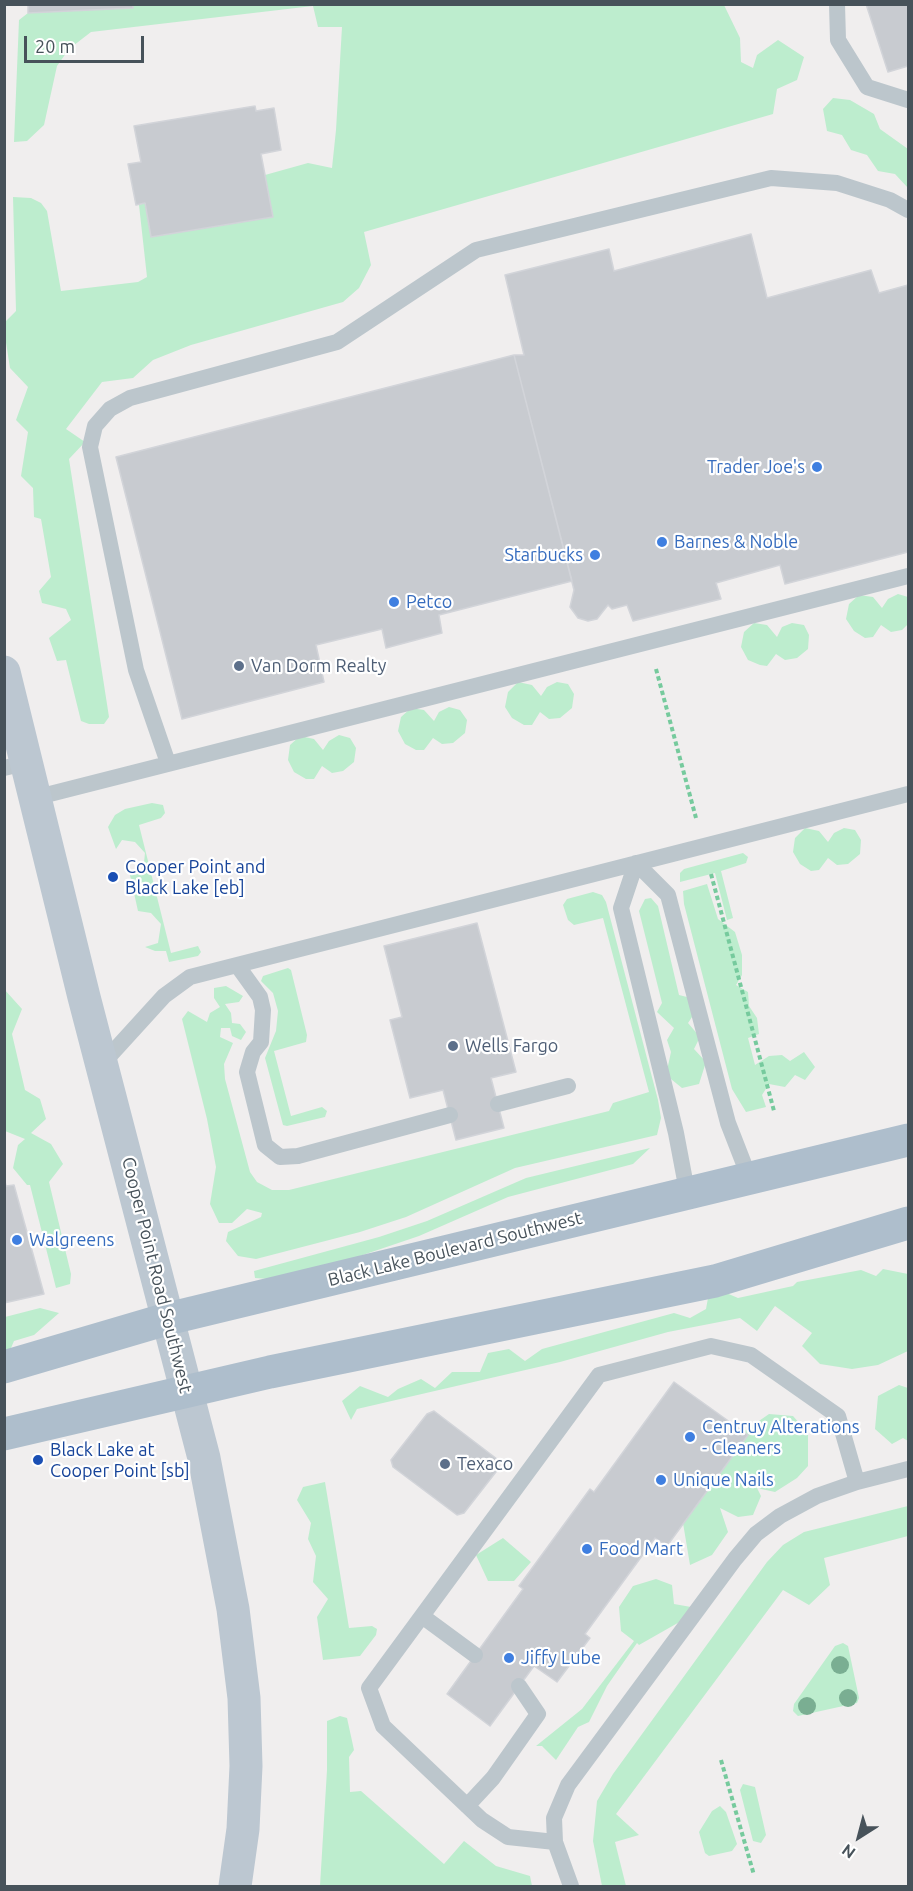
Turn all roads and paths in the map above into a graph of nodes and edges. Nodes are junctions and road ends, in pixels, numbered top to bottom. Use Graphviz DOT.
graph roads {
  1 [pos="837,4"];
  2 [pos="909,100"];
  3 [pos="909,210"];
  4 [pos="909,576"];
  5 [pos="4,672"];
  6 [pos="168,763"];
  7 [pos="15,766"];
  8 [pos="909,794"];
  9 [pos="34,798"];
  10 [pos="636,864"];
  11 [pos="230,967"];
  12 [pos="104,1063"];
  13 [pos="568,1086"];
  14 [pos="498,1104"];
  15 [pos="450,1115"];
  16 [pos="909,1140"];
  17 [pos="748,1177"];
  18 [pos="687,1191"];
  19 [pos="909,1223"];
  20 [pos="167,1319"];
  21 [pos="4,1367"];
  22 [pos="186,1390"];
  23 [pos="4,1434"];
  24 [pos="909,1470"];
  25 [pos="857,1482"];
  26 [pos="422,1616"];
  27 [pos="475,1655"];
  28 [pos="519,1686"];
  29 [pos="721,1760"];
  30 [pos="467,1806"];
  31 [pos="555,1842"];
  32 [pos="754,1875"];
  33 [pos="236,1887"];
  34 [pos="570,1887"];
  1 -- 2 [label="lane"];
  3 -- 6 [label="lane"];
  4 -- 6 [label="lane"];
  5 -- 7 [label="main road, Cooper Point Road Southwest"];
  6 -- 9 [label="lane"];
  7 -- 9 [label="main road, Cooper Point Road Southwest"];
  8 -- 10 [label="lane"];
  9 -- 12 [label="main road, Cooper Point Road Southwest"];
  10 -- 11 [label="lane"];
  10 -- 17 [label="lane"];
  10 -- 18 [label="lane"];
  11 -- 12 [label="lane"];
  11 -- 15 [label="lane"];
  12 -- 20 [label="main road, Cooper Point Road Southwest"];
  13 -- 14 [label="lane"];
  16 -- 17 [label="main road, Black Lake Boulevard Southwest"];
  17 -- 18 [label="main road, Black Lake Boulevard Southwest"];
  18 -- 20 [label="main road, Black Lake Boulevard Southwest"];
  19 -- 22 [label="main road"];
  20 -- 21 [label="main road, Black Lake Boulevard Southwest"];
  20 -- 22 [label="main road, Cooper Point Road Southwest"];
  22 -- 23 [label="main road"];
  22 -- 33 [label="main road, Cooper Point Road Southwest"];
  24 -- 25 [label="lane"];
  25 -- 26 [label="lane"];
  25 -- 31 [label="lane"];
  26 -- 27 [label="lane"];
  26 -- 30 [label="lane"];
  28 -- 30 [label="lane"];
  29 -- 32 [label="path"];
  30 -- 31 [label="lane"];
  31 -- 34 [label="lane"];
}
